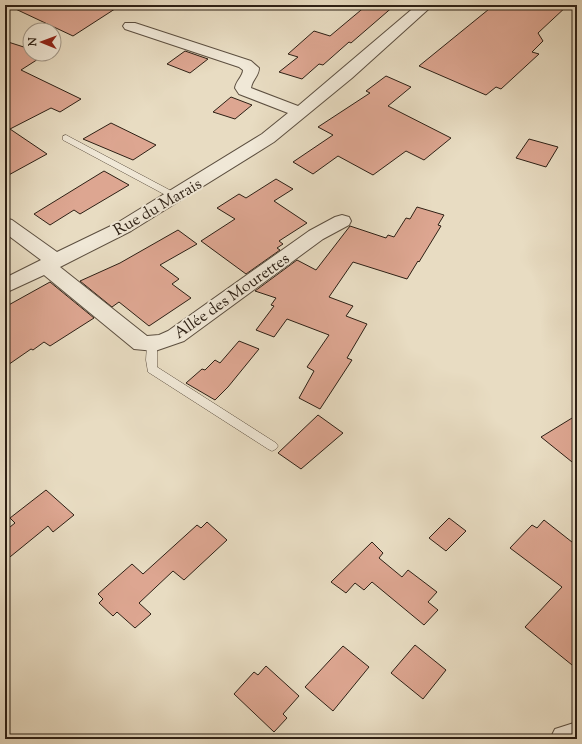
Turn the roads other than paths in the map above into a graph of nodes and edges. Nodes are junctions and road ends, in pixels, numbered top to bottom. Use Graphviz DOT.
graph roads {
  1 [pos="426,5"];
  2 [pos="130,26"];
  3 [pos="300,112"];
  4 [pos="66,138"];
  5 [pos="176,197"];
  6 [pos="342,221"];
  7 [pos="5,224"];
  8 [pos="50,264"];
  9 [pos="5,286"];
  10 [pos="152,345"];
  11 [pos="272,446"];
  12 [pos="577,737"];
  13 [pos="565,739"];
  1 -- 3 [label="street, Rue du Marais"];
  2 -- 3 [label="street"];
  3 -- 5 [label="street, Rue du Marais"];
  4 -- 5 [label="lane"];
  5 -- 8 [label="street, Rue du Marais"];
  6 -- 10 [label="street, Allée des Mourettes"];
  7 -- 8 [label="street"];
  8 -- 9 [label="street, Rue du Marais"];
  8 -- 10 [label="street"];
  10 -- 11 [label="lane"];
  12 -- 13 [label="street"];
}
